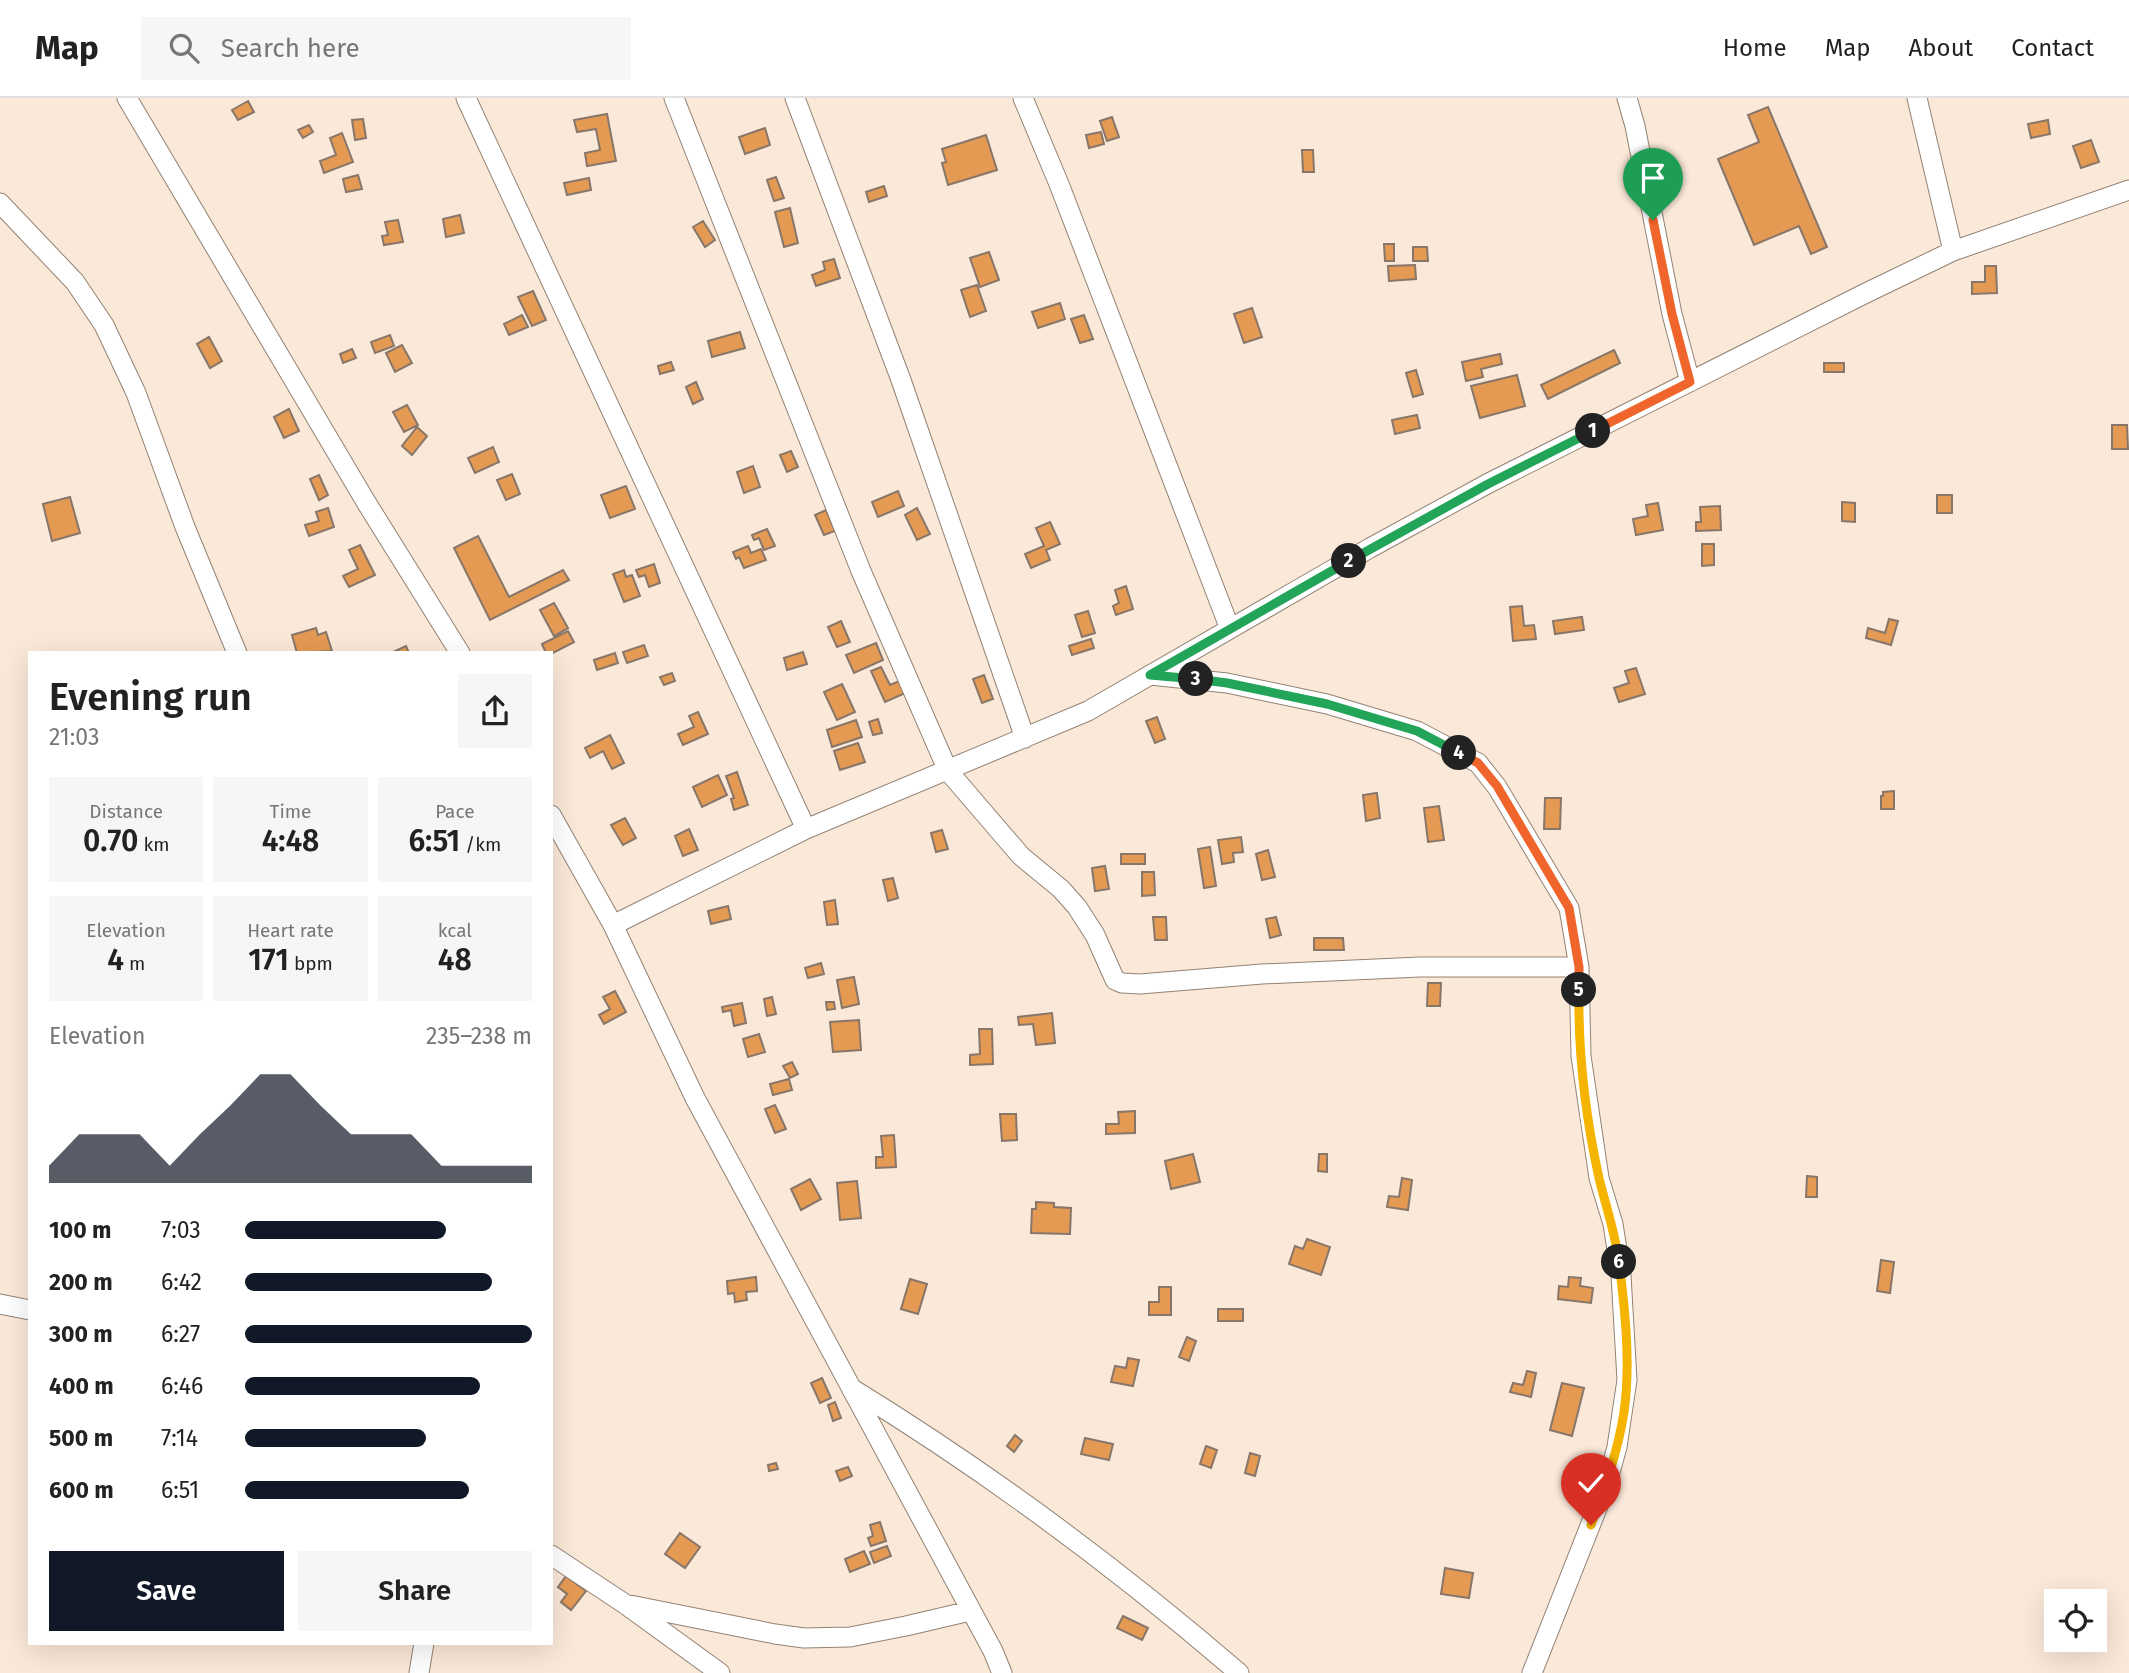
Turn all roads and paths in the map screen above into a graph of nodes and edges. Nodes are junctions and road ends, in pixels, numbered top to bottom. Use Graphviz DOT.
graph roads {
  1 [pos="127,98"];
  2 [pos="466,98"];
  3 [pos="674,98"];
  4 [pos="795,98"];
  5 [pos="1023,98"];
  6 [pos="1627,98"];
  7 [pos="1917,98"];
  8 [pos="2129,190"];
  9 [pos="0,203"];
  10 [pos="1952,251"];
  11 [pos="1690,382"];
  12 [pos="1230,629"];
  13 [pos="236,651"];
  14 [pos="459,651"];
  15 [pos="1150,675"];
  16 [pos="1025,738"];
  17 [pos="948,771"];
  18 [pos="553,819"];
  19 [pos="806,829"];
  20 [pos="613,925"];
  21 [pos="1579,967"];
  22 [pos="0,1304"];
  23 [pos="28,1310"];
  24 [pos="850,1388"];
  25 [pos="553,1556"];
  26 [pos="625,1604"];
  27 [pos="970,1611"];
  28 [pos="424,1645"];
  29 [pos="419,1673"];
  30 [pos="720,1673"];
  31 [pos="1002,1673"];
  32 [pos="1239,1673"];
  33 [pos="1532,1673"];
  1 -- 14 [label="street"];
  2 -- 19 [label="street"];
  3 -- 17 [label="street"];
  4 -- 16 [label="street"];
  5 -- 12 [label="street"];
  6 -- 11 [label="street"];
  7 -- 10 [label="street"];
  8 -- 10 [label="street"];
  9 -- 13 [label="street"];
  10 -- 11 [label="street"];
  11 -- 12 [label="street"];
  12 -- 15 [label="street"];
  15 -- 16 [label="street"];
  15 -- 21 [label="street"];
  16 -- 17 [label="street"];
  17 -- 19 [label="street"];
  17 -- 21 [label="street"];
  18 -- 20 [label="street"];
  19 -- 20 [label="street"];
  20 -- 24 [label="street"];
  21 -- 33 [label="street"];
  22 -- 23 [label="street"];
  24 -- 27 [label="street"];
  24 -- 32 [label="street"];
  25 -- 26 [label="street"];
  26 -- 27 [label="street"];
  26 -- 30 [label="street"];
  27 -- 31 [label="street"];
  28 -- 29 [label="street"];
}
